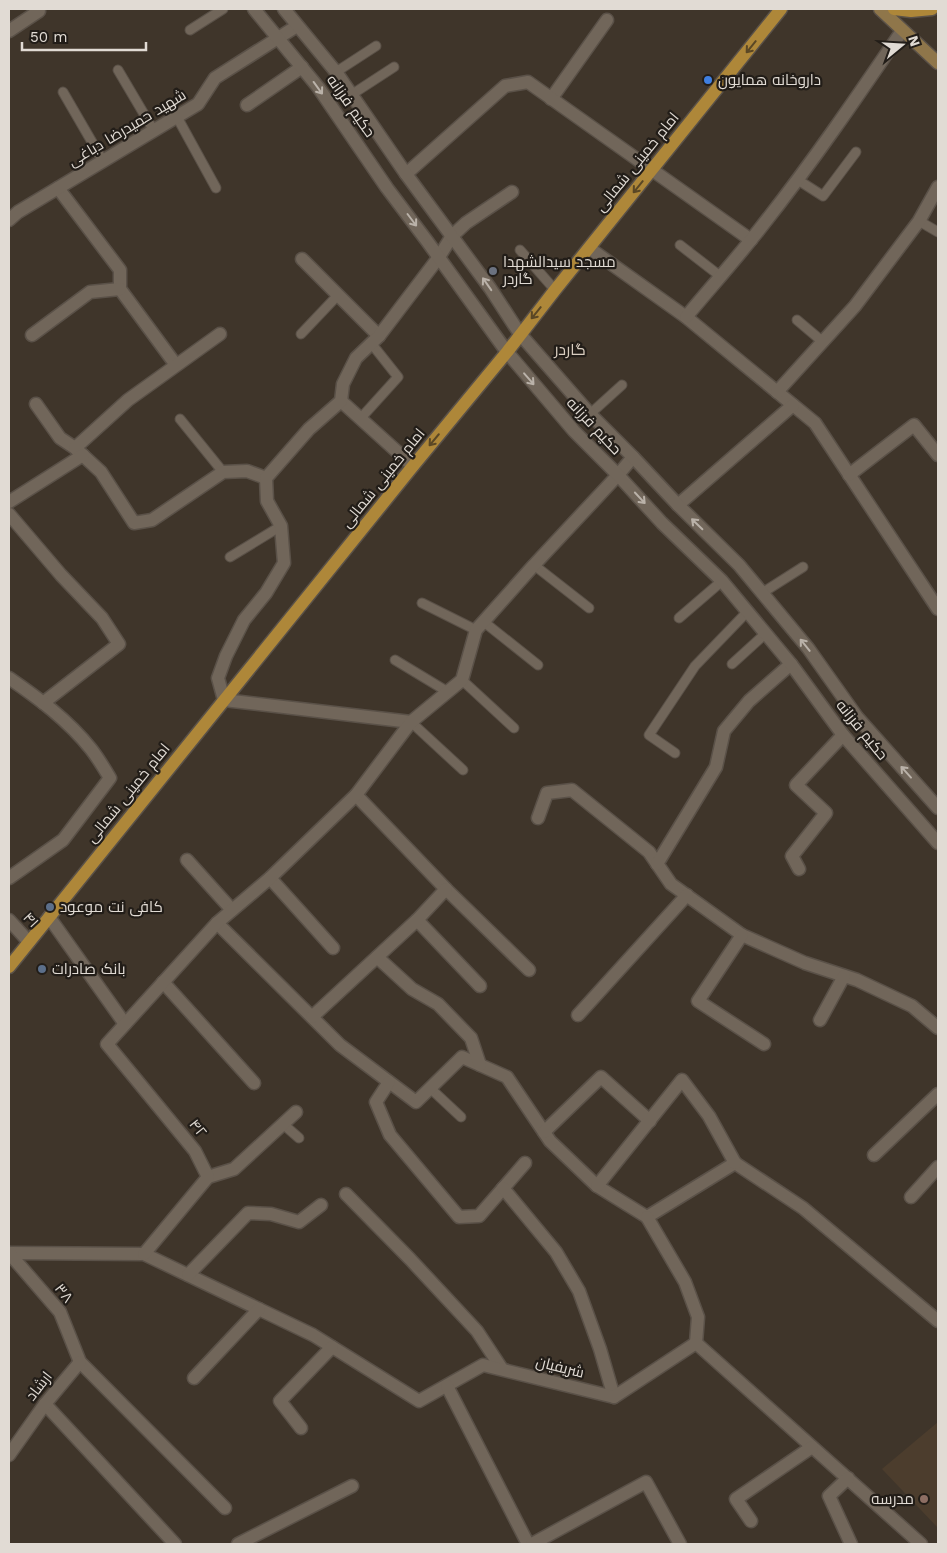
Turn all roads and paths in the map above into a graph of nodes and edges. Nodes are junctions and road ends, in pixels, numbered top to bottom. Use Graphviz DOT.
graph roads {
  1 [pos="38,9"];
  2 [pos="223,9"];
  3 [pos="254,9"];
  4 [pos="284,9"];
  5 [pos="781,9"];
  6 [pos="880,9"];
  7 [pos="894,9"];
  8 [pos="932,9"];
  9 [pos="607,20"];
  10 [pos="297,26"];
  11 [pos="190,30"];
  12 [pos="902,30"];
  13 [pos="9,31"];
  14 [pos="278,38"];
  15 [pos="376,46"];
  16 [pos="938,63"];
  17 [pos="302,67"];
  18 [pos="394,67"];
  19 [pos="118,70"];
  20 [pos="336,72"];
  21 [pos="62,92"];
  22 [pos="351,95"];
  23 [pos="551,99"];
  24 [pos="247,105"];
  25 [pos="177,117"];
  26 [pos="154,131"];
  27 [pos="856,152"];
  28 [pos="103,161"];
  29 [pos="651,170"];
  30 [pos="406,174"];
  31 [pos="798,180"];
  32 [pos="938,187"];
  33 [pos="58,188"];
  34 [pos="216,188"];
  35 [pos="512,192"];
  36 [pos="9,220"];
  37 [pos="919,221"];
  38 [pos="938,232"];
  39 [pos="452,236"];
  40 [pos="751,240"];
  41 [pos="680,244"];
  42 [pos="589,248"];
  43 [pos="520,250"];
  44 [pos="439,257"];
  45 [pos="302,259"];
  46 [pos="720,276"];
  47 [pos="120,289"];
  48 [pos="555,290"];
  49 [pos="338,295"];
  50 [pos="686,317"];
  51 [pos="797,320"];
  52 [pos="32,334"];
  53 [pos="220,334"];
  54 [pos="301,334"];
  55 [pos="520,334"];
  56 [pos="375,340"];
  57 [pos="823,342"];
  58 [pos="506,352"];
  59 [pos="176,365"];
  60 [pos="622,386"];
  61 [pos="777,392"];
  62 [pos="340,401"];
  63 [pos="36,404"];
  64 [pos="793,405"];
  65 [pos="590,414"];
  66 [pos="180,419"];
  67 [pos="360,419"];
  68 [pos="79,451"];
  69 [pos="938,455"];
  70 [pos="633,457"];
  71 [pos="413,466"];
  72 [pos="223,472"];
  73 [pos="618,475"];
  74 [pos="849,475"];
  75 [pos="266,478"];
  76 [pos="9,502"];
  77 [pos="678,505"];
  78 [pos="9,514"];
  79 [pos="281,526"];
  80 [pos="230,557"];
  81 [pos="534,564"];
  82 [pos="803,567"];
  83 [pos="722,581"];
  84 [pos="762,593"];
  85 [pos="422,603"];
  86 [pos="589,608"];
  87 [pos="938,609"];
  88 [pos="748,611"];
  89 [pos="678,618"];
  90 [pos="480,626"];
  91 [pos="766,633"];
  92 [pos="395,660"];
  93 [pos="732,664"];
  94 [pos="792,664"];
  95 [pos="538,665"];
  96 [pos="9,678"];
  97 [pos="462,680"];
  98 [pos="448,692"];
  99 [pos="224,700"];
  100 [pos="43,703"];
  101 [pos="411,722"];
  102 [pos="514,728"];
  103 [pos="843,736"];
  104 [pos="674,754"];
  105 [pos="463,770"];
  106 [pos="356,795"];
  107 [pos="938,808"];
  108 [pos="538,818"];
  109 [pos="938,843"];
  110 [pos="187,860"];
  111 [pos="657,864"];
  112 [pos="799,869"];
  113 [pos="9,878"];
  114 [pos="270,878"];
  115 [pos="446,889"];
  116 [pos="687,894"];
  117 [pos="232,910"];
  118 [pos="49,918"];
  119 [pos="9,920"];
  120 [pos="417,920"];
  121 [pos="217,923"];
  122 [pos="742,936"];
  123 [pos="29,942"];
  124 [pos="333,948"];
  125 [pos="376,957"];
  126 [pos="9,967"];
  127 [pos="530,970"];
  128 [pos="844,976"];
  129 [pos="163,982"];
  130 [pos="480,986"];
  131 [pos="578,1015"];
  132 [pos="312,1016"];
  133 [pos="820,1020"];
  134 [pos="125,1024"];
  135 [pos="938,1028"];
  136 [pos="764,1044"];
  137 [pos="480,1064"];
  138 [pos="390,1082"];
  139 [pos="254,1083"];
  140 [pos="430,1088"];
  141 [pos="938,1094"];
  142 [pos="296,1112"];
  143 [pos="461,1118"];
  144 [pos="650,1121"];
  145 [pos="283,1124"];
  146 [pos="544,1132"];
  147 [pos="300,1138"];
  148 [pos="874,1155"];
  149 [pos="525,1163"];
  150 [pos="735,1163"];
  151 [pos="938,1167"];
  152 [pos="208,1177"];
  153 [pos="597,1186"];
  154 [pos="503,1188"];
  155 [pos="346,1194"];
  156 [pos="911,1197"];
  157 [pos="321,1205"];
  158 [pos="647,1217"];
  159 [pos="9,1253"];
  160 [pos="144,1254"];
  161 [pos="188,1275"];
  162 [pos="259,1309"];
  163 [pos="938,1321"];
  164 [pos="696,1342"];
  165 [pos="332,1347"];
  166 [pos="80,1362"];
  167 [pos="502,1369"];
  168 [pos="194,1378"];
  169 [pos="447,1386"];
  170 [pos="614,1397"];
  171 [pos="45,1404"];
  172 [pos="301,1428"];
  173 [pos="812,1447"];
  174 [pos="9,1455"];
  175 [pos="848,1478"];
  176 [pos="352,1486"];
  177 [pos="225,1508"];
  178 [pos="751,1522"];
  179 [pos="175,1544"];
  180 [pos="238,1544"];
  181 [pos="528,1544"];
  182 [pos="532,1544"];
  183 [pos="680,1544"];
  184 [pos="851,1544"];
  185 [pos="921,1544"];
  1 -- 13 [label="street"];
  2 -- 11 [label="lane"];
  3 -- 14 [label="street, حکیم فرزانه"];
  4 -- 10 [label="street, حکیم فرزانه"];
  5 -- 29 [label="main road, امام خمینی شمالی, one-way"];
  6 -- 12 [label="main road"];
  7 -- 8 [label="main road"];
  9 -- 23 [label="street"];
  10 -- 14 [label="street, شهید حمیدرضا دباغی"];
  10 -- 20 [label="street, حکیم فرزانه"];
  12 -- 16 [label="main road"];
  12 -- 31 [label="street"];
  14 -- 17 [label="street, حکیم فرزانه"];
  14 -- 25 [label="street, شهید حمیدرضا دباغی"];
  15 -- 20 [label="lane"];
  17 -- 24 [label="street"];
  17 -- 44 [label="street, حکیم فرزانه, one-way"];
  18 -- 22 [label="lane"];
  19 -- 26 [label="lane"];
  20 -- 22 [label="street, حکیم فرزانه"];
  21 -- 28 [label="lane"];
  22 -- 30 [label="street, حکیم فرزانه"];
  23 -- 29 [label="street"];
  23 -- 30 [label="street"];
  25 -- 26 [label="street, شهید حمیدرضا دباغی"];
  25 -- 34 [label="lane"];
  26 -- 28 [label="street, شهید حمیدرضا دباغی"];
  27 -- 31 [label="lane"];
  28 -- 33 [label="street, شهید حمیدرضا دباغی"];
  29 -- 40 [label="street"];
  29 -- 42 [label="main road, امام خمینی شمالی, one-way"];
  30 -- 39 [label="street, حکیم فرزانه"];
  31 -- 40 [label="street"];
  32 -- 37 [label="street"];
  33 -- 36 [label="street, شهید حمیدرضا دباغی"];
  33 -- 47 [label="street"];
  35 -- 39 [label="street"];
  37 -- 38 [label="lane"];
  37 -- 57 [label="street"];
  39 -- 44 [label="street"];
  55 -- 39 [label="street, حکیم فرزانه, one-way"];
  40 -- 46 [label="street"];
  41 -- 46 [label="lane"];
  42 -- 48 [label="main road, امام خمینی شمالی"];
  42 -- 50 [label="street"];
  43 -- 48 [label="lane"];
  44 -- 56 [label="street"];
  44 -- 58 [label="street, حکیم فرزانه"];
  45 -- 49 [label="street"];
  46 -- 50 [label="street"];
  47 -- 52 [label="street"];
  47 -- 59 [label="street"];
  48 -- 55 [label="main road, امام خمینی شمالی, one-way"];
  49 -- 54 [label="lane"];
  49 -- 56 [label="street"];
  50 -- 61 [label="street"];
  51 -- 57 [label="lane"];
  53 -- 59 [label="street"];
  55 -- 58 [label="main road, امام خمینی شمالی"];
  55 -- 65 [label="street, حکیم فرزانه"];
  56 -- 62 [label="street"];
  56 -- 67 [label="lane"];
  57 -- 61 [label="street"];
  58 -- 71 [label="main road, امام خمینی شمالی, one-way"];
  58 -- 73 [label="street, حکیم فرزانه, one-way"];
  59 -- 68 [label="street"];
  60 -- 65 [label="lane"];
  61 -- 64 [label="street"];
  62 -- 67 [label="street"];
  62 -- 75 [label="street"];
  63 -- 68 [label="street"];
  64 -- 74 [label="street"];
  64 -- 77 [label="street"];
  65 -- 70 [label="street, حکیم فرزانه"];
  66 -- 72 [label="lane"];
  67 -- 71 [label="street"];
  68 -- 72 [label="street"];
  68 -- 76 [label="street"];
  69 -- 74 [label="street"];
  70 -- 73 [label="street"];
  70 -- 77 [label="street, حکیم فرزانه"];
  71 -- 99 [label="main road, امام خمینی شمالی"];
  72 -- 75 [label="street"];
  73 -- 81 [label="street"];
  73 -- 83 [label="street, حکیم فرزانه, one-way"];
  74 -- 87 [label="street"];
  75 -- 79 [label="street"];
  84 -- 77 [label="street, حکیم فرزانه, one-way"];
  78 -- 100 [label="street"];
  79 -- 80 [label="lane"];
  79 -- 99 [label="street"];
  81 -- 86 [label="lane"];
  81 -- 90 [label="street"];
  82 -- 84 [label="lane"];
  83 -- 88 [label="street, حکیم فرزانه"];
  83 -- 89 [label="lane"];
  107 -- 84 [label="street, حکیم فرزانه, one-way"];
  85 -- 90 [label="lane"];
  88 -- 91 [label="street, حکیم فرزانه"];
  88 -- 104 [label="lane"];
  90 -- 95 [label="lane"];
  90 -- 97 [label="street"];
  91 -- 93 [label="lane"];
  91 -- 94 [label="street, حکیم فرزانه"];
  92 -- 98 [label="lane"];
  94 -- 103 [label="street, حکیم فرزانه"];
  94 -- 111 [label="street"];
  96 -- 100 [label="street"];
  97 -- 98 [label="street"];
  97 -- 102 [label="lane"];
  98 -- 101 [label="street"];
  99 -- 101 [label="street"];
  99 -- 118 [label="main road, امام خمینی شمالی"];
  100 -- 113 [label="street"];
  101 -- 105 [label="lane"];
  101 -- 106 [label="street"];
  103 -- 109 [label="street, حکیم فرزانه"];
  103 -- 112 [label="street"];
  106 -- 114 [label="street"];
  106 -- 115 [label="street"];
  108 -- 111 [label="street"];
  110 -- 117 [label="street"];
  111 -- 116 [label="street"];
  114 -- 117 [label="street"];
  114 -- 124 [label="street"];
  115 -- 120 [label="street"];
  115 -- 127 [label="street"];
  116 -- 122 [label="street"];
  116 -- 131 [label="street"];
  117 -- 121 [label="street"];
  118 -- 123 [label="main road, امام خمینی شمالی"];
  118 -- 134 [label="street"];
  119 -- 123 [label="street, ۴۱"];
  120 -- 125 [label="street"];
  120 -- 130 [label="street"];
  121 -- 129 [label="street"];
  121 -- 132 [label="street"];
  122 -- 128 [label="street"];
  122 -- 136 [label="street"];
  123 -- 126 [label="main road, امام خمینی شمالی"];
  125 -- 132 [label="street"];
  125 -- 137 [label="street"];
  128 -- 133 [label="street"];
  128 -- 135 [label="street"];
  129 -- 134 [label="street"];
  129 -- 139 [label="street"];
  132 -- 138 [label="street"];
  134 -- 152 [label="street, ۴۲"];
  137 -- 140 [label="street"];
  137 -- 146 [label="street"];
  138 -- 140 [label="street"];
  138 -- 154 [label="street"];
  140 -- 143 [label="lane"];
  141 -- 148 [label="street"];
  142 -- 145 [label="street"];
  144 -- 146 [label="street"];
  144 -- 150 [label="street"];
  144 -- 153 [label="street"];
  145 -- 147 [label="lane"];
  145 -- 152 [label="street"];
  146 -- 153 [label="street"];
  149 -- 154 [label="street"];
  150 -- 158 [label="street"];
  150 -- 163 [label="street"];
  151 -- 156 [label="street"];
  152 -- 160 [label="street"];
  153 -- 158 [label="street"];
  154 -- 170 [label="street"];
  155 -- 167 [label="street"];
  157 -- 161 [label="street"];
  158 -- 164 [label="street"];
  159 -- 160 [label="street"];
  159 -- 166 [label="street, ۳۸"];
  160 -- 161 [label="street, شریفیان"];
  161 -- 162 [label="street, شریفیان"];
  162 -- 165 [label="street, شریفیان"];
  162 -- 168 [label="street"];
  164 -- 170 [label="street"];
  164 -- 173 [label="street"];
  165 -- 169 [label="street, شریفیان"];
  165 -- 172 [label="street"];
  166 -- 171 [label="street, ارشاد"];
  166 -- 177 [label="street"];
  167 -- 169 [label="street, شریفیان"];
  167 -- 170 [label="street, شریفیان"];
  169 -- 181 [label="street"];
  171 -- 174 [label="street, ارشاد"];
  171 -- 179 [label="street"];
  173 -- 175 [label="street"];
  173 -- 178 [label="street"];
  175 -- 184 [label="street"];
  175 -- 185 [label="street"];
  176 -- 180 [label="street"];
  182 -- 183 [label="street"];
}
